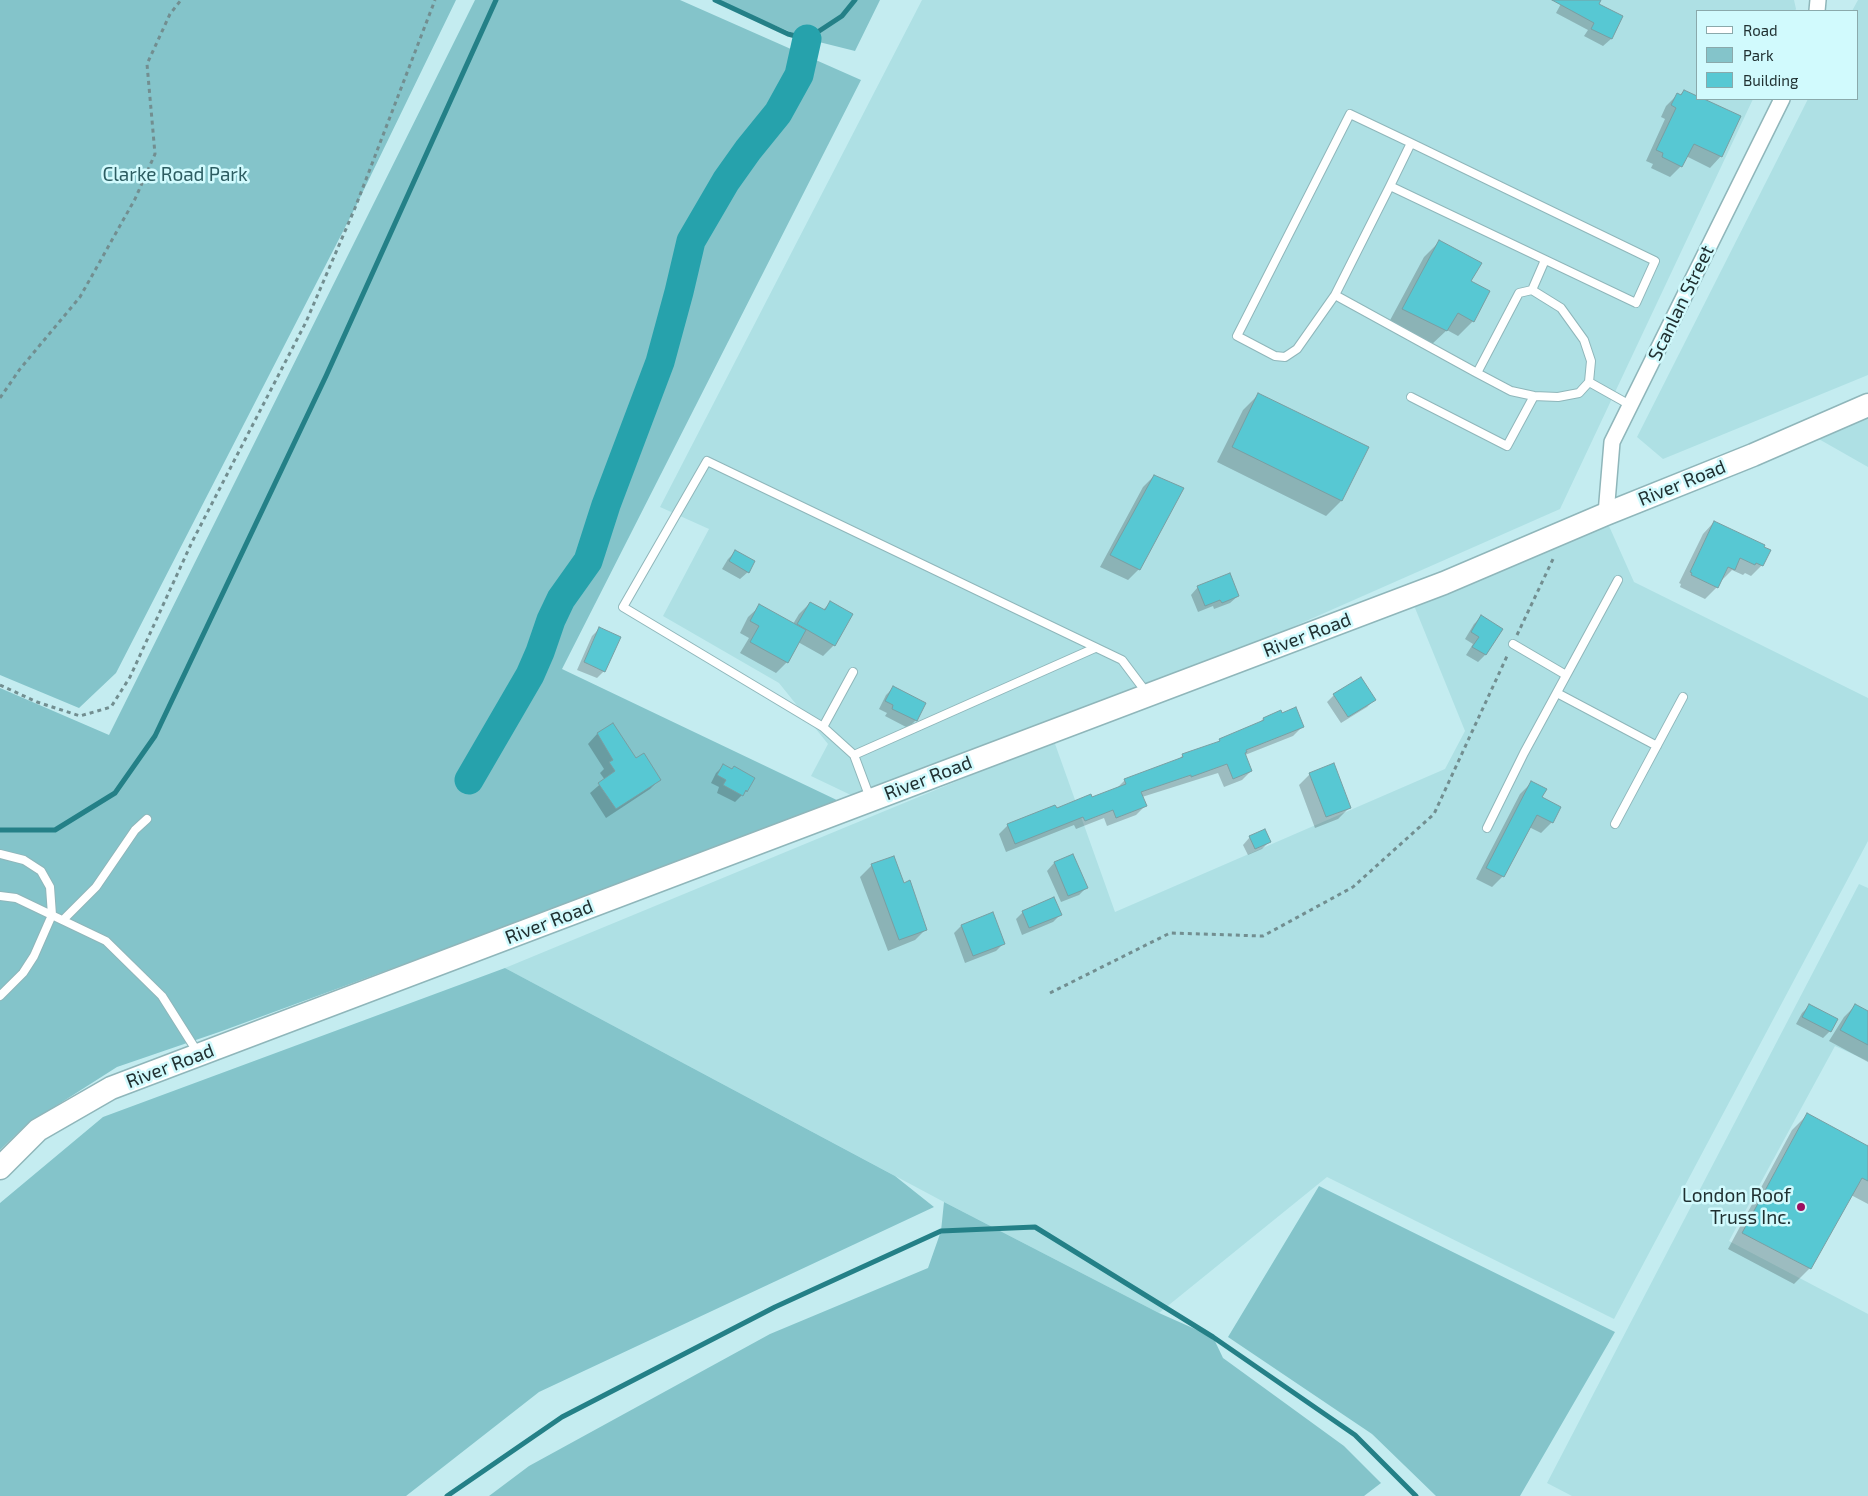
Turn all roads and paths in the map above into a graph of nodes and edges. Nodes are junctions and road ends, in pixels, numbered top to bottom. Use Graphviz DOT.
graph roads {
  1 [pos="181,0"];
  2 [pos="435,0"];
  3 [pos="1782,100"];
  4 [pos="1411,143"];
  5 [pos="1390,186"];
  6 [pos="1546,260"];
  7 [pos="1532,290"];
  8 [pos="1335,295"];
  9 [pos="1477,373"];
  10 [pos="1590,382"];
  11 [pos="1534,396"];
  12 [pos="1411,397"];
  13 [pos="0,398"];
  14 [pos="1630,405"];
  15 [pos="1868,405"];
  16 [pos="1606,514"];
  17 [pos="1566,531"];
  18 [pos="1618,580"];
  19 [pos="1513,644"];
  20 [pos="1095,648"];
  21 [pos="853,672"];
  22 [pos="1566,675"];
  23 [pos="0,685"];
  24 [pos="1557,693"];
  25 [pos="1148,695"];
  26 [pos="1684,697"];
  27 [pos="823,727"];
  28 [pos="1657,746"];
  29 [pos="854,755"];
  30 [pos="870,800"];
  31 [pos="147,819"];
  32 [pos="1616,824"];
  33 [pos="1488,828"];
  34 [pos="0,854"];
  35 [pos="0,896"];
  36 [pos="52,914"];
  37 [pos="63,920"];
  38 [pos="1050,992"];
  39 [pos="0,996"];
  40 [pos="199,1054"];
  41 [pos="0,1168"];
  1 -- 13 [label="path"];
  2 -- 23 [label="path"];
  3 -- 14 [label="street, Scanlan Street"];
  4 -- 5 [label="lane"];
  4 -- 6 [label="lane"];
  4 -- 8 [label="lane"];
  5 -- 6 [label="lane"];
  5 -- 8 [label="lane"];
  6 -- 7 [label="lane"];
  7 -- 9 [label="lane"];
  7 -- 10 [label="lane"];
  8 -- 9 [label="lane"];
  9 -- 11 [label="lane"];
  10 -- 11 [label="lane"];
  10 -- 14 [label="lane"];
  11 -- 12 [label="lane"];
  14 -- 16 [label="street, Scanlan Street"];
  15 -- 16 [label="street, River Road"];
  16 -- 17 [label="street, River Road"];
  17 -- 19 [label="path"];
  17 -- 25 [label="street, River Road"];
  18 -- 22 [label="lane"];
  19 -- 22 [label="lane"];
  19 -- 38 [label="path"];
  20 -- 25 [label="lane"];
  20 -- 27 [label="lane"];
  20 -- 29 [label="lane"];
  21 -- 27 [label="lane"];
  22 -- 24 [label="lane"];
  24 -- 28 [label="lane"];
  24 -- 33 [label="lane"];
  25 -- 30 [label="street, River Road"];
  26 -- 28 [label="lane"];
  27 -- 29 [label="lane"];
  28 -- 32 [label="lane"];
  29 -- 30 [label="lane"];
  30 -- 40 [label="street, River Road"];
  31 -- 37 [label="lane"];
  34 -- 36 [label="lane"];
  35 -- 36 [label="lane"];
  36 -- 37 [label="lane"];
  36 -- 39 [label="lane"];
  37 -- 40 [label="lane"];
  40 -- 41 [label="street, River Road"];
}
